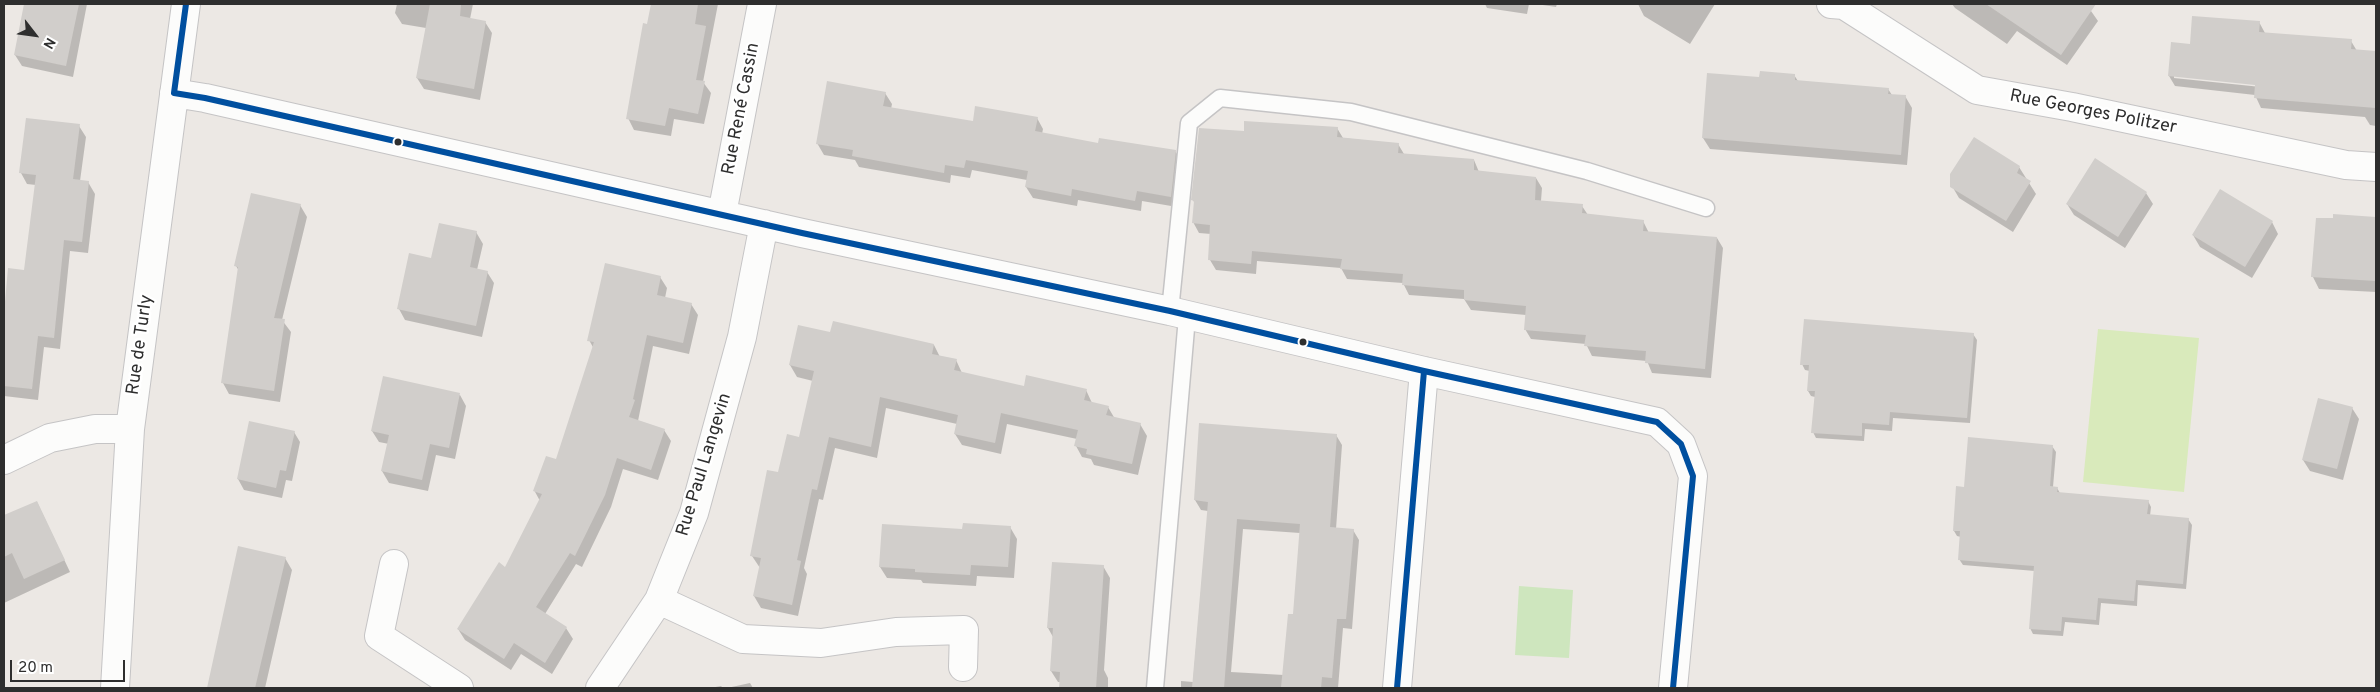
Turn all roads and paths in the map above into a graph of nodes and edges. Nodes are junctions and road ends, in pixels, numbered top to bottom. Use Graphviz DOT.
graph roads {
  1 [pos="186,4"];
  2 [pos="762,4"];
  3 [pos="1830,4"];
  4 [pos="174,93"];
  5 [pos="2376,167"];
  6 [pos="1706,208"];
  7 [pos="722,214"];
  8 [pos="764,224"];
  9 [pos="1178,314"];
  10 [pos="1424,372"];
  11 [pos="130,429"];
  12 [pos="4,460"];
  13 [pos="394,564"];
  14 [pos="659,600"];
  15 [pos="963,667"];
  16 [pos="115,688"];
  17 [pos="459,688"];
  18 [pos="600,688"];
  19 [pos="1155,688"];
  20 [pos="1396,688"];
  21 [pos="1673,688"];
  1 -- 4 [label="street, Rue de Turly"];
  2 -- 7 [label="street, Rue René Cassin"];
  3 -- 5 [label="street, Rue Georges Politzer"];
  4 -- 7 [label="street"];
  4 -- 11 [label="street, Rue de Turly"];
  6 -- 9 [label="lane"];
  7 -- 8 [label="street"];
  8 -- 9 [label="street"];
  8 -- 14 [label="street, Rue Paul Langevin"];
  9 -- 10 [label="street"];
  9 -- 19 [label="lane"];
  10 -- 20 [label="street"];
  10 -- 21 [label="street"];
  11 -- 12 [label="street"];
  11 -- 16 [label="street, Rue de Turly"];
  13 -- 17 [label="street"];
  14 -- 15 [label="street"];
  14 -- 18 [label="street, Rue Paul Langevin"];
}
